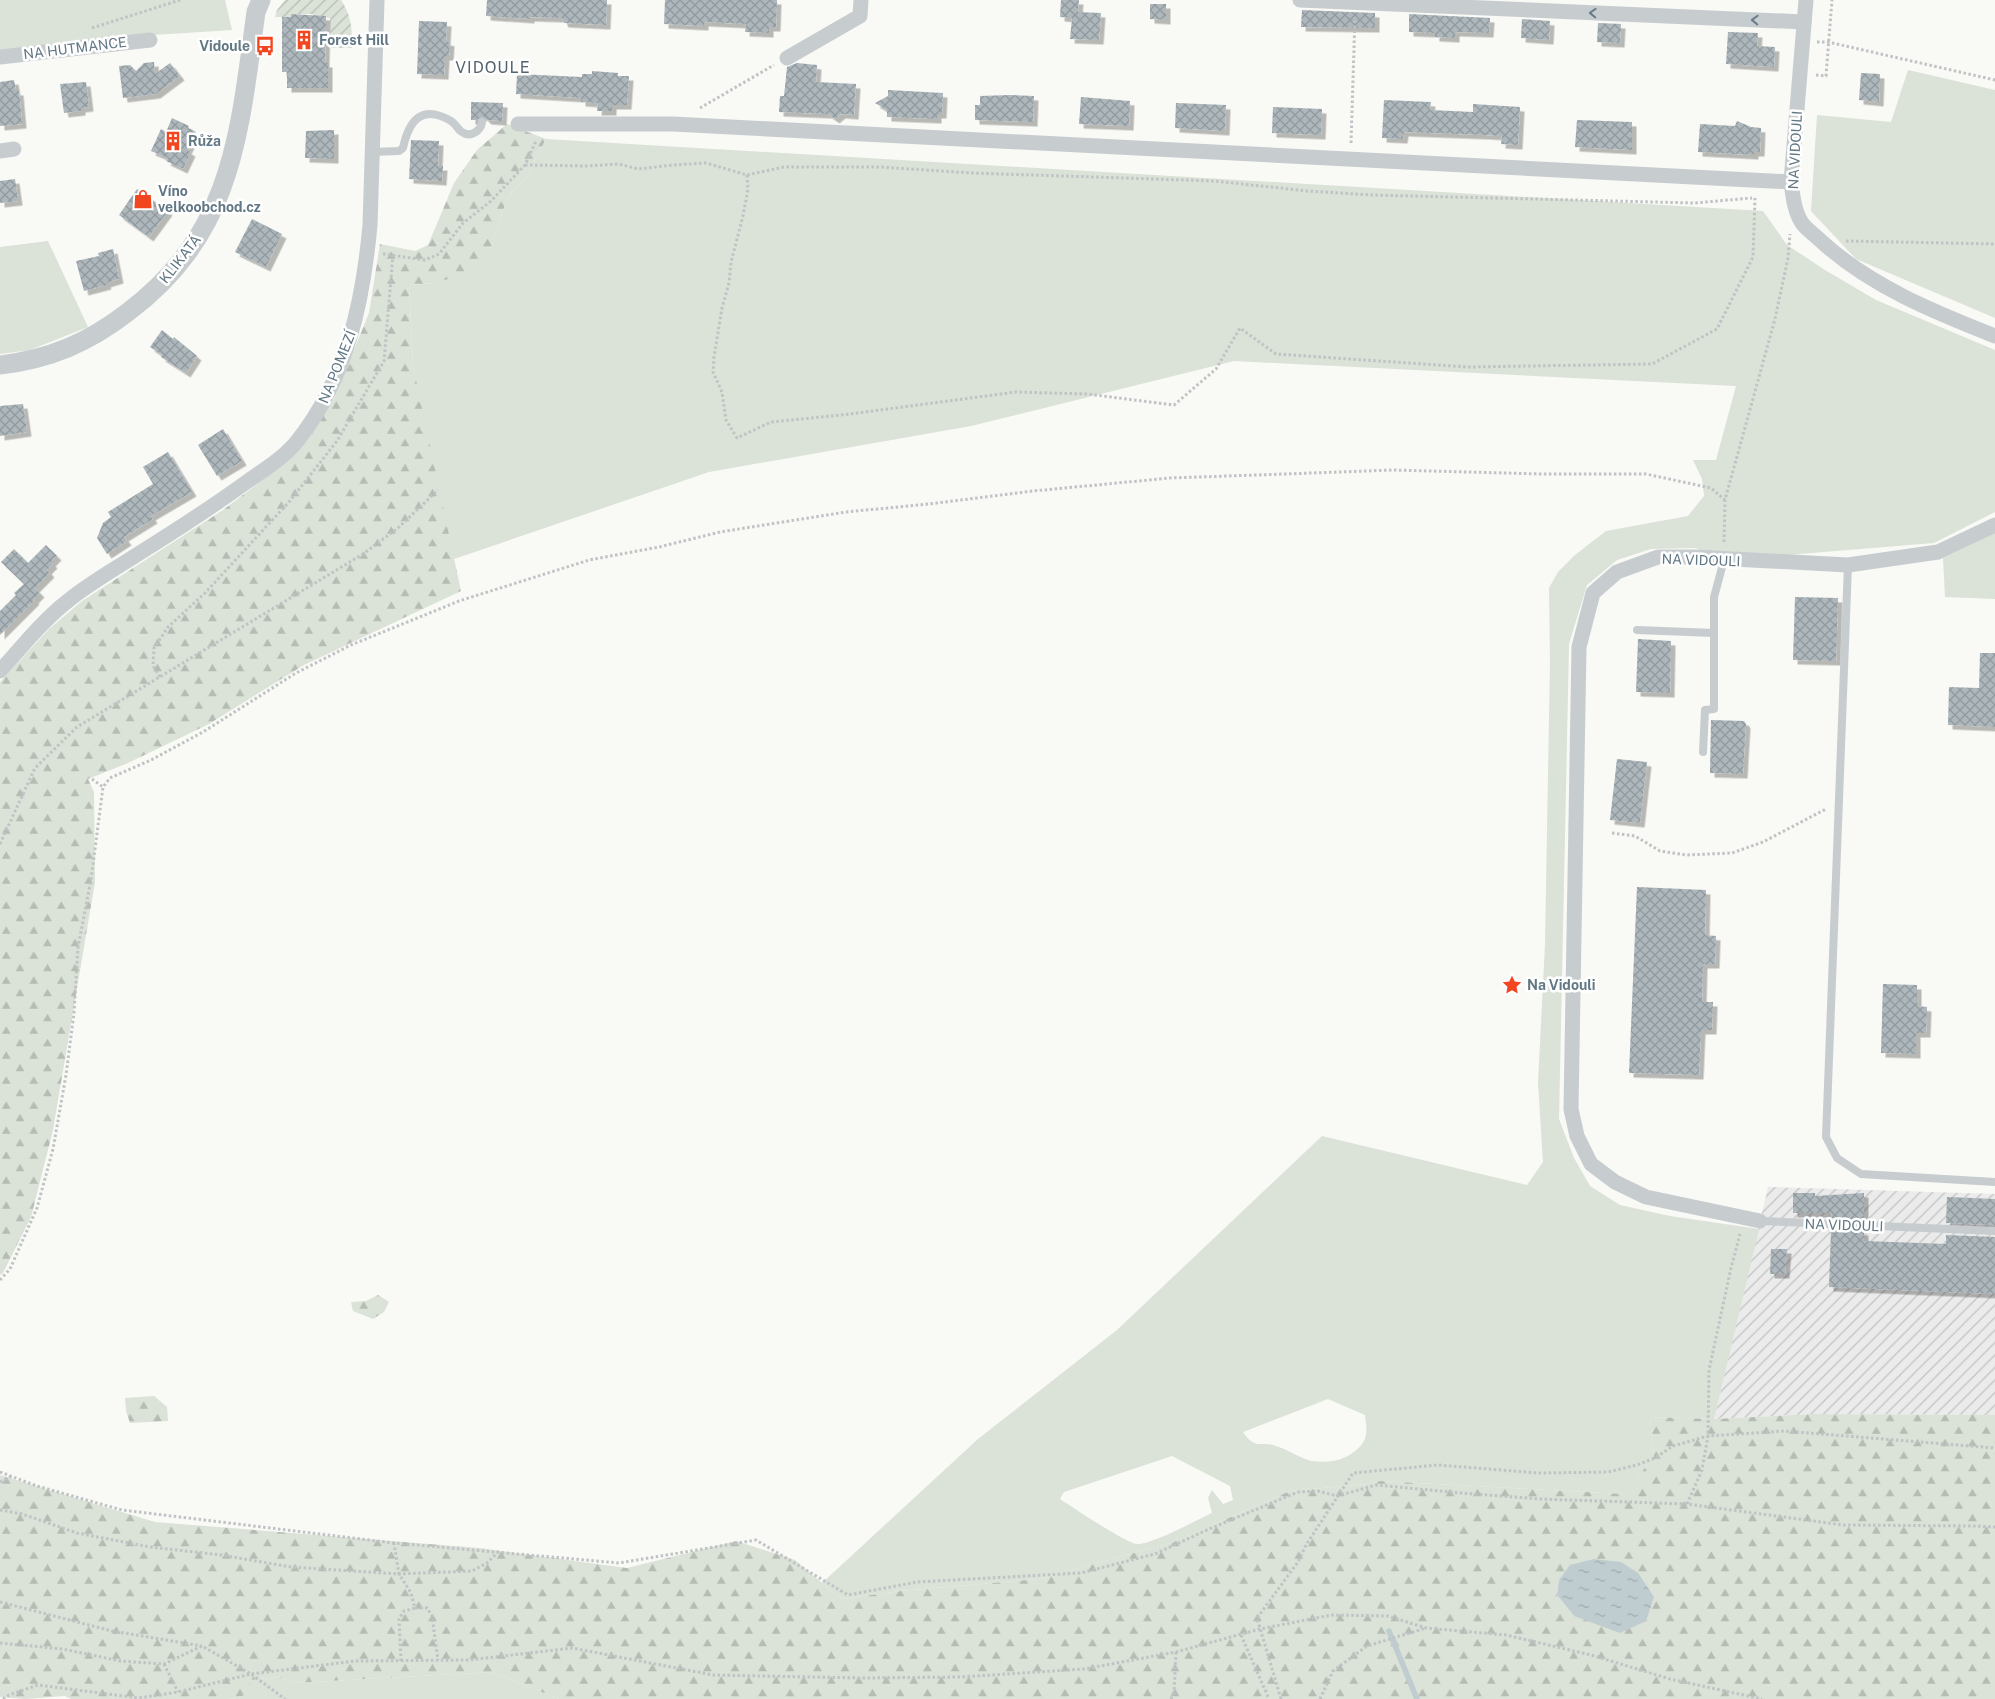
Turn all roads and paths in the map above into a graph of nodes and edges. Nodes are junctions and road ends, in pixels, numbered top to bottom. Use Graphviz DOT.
graph roads {
  1 [pos="180,0"];
  2 [pos="261,0"];
  3 [pos="377,0"];
  4 [pos="861,0"];
  5 [pos="1300,0"];
  6 [pos="1806,0"];
  7 [pos="1832,0"];
  8 [pos="1356,2"];
  9 [pos="1804,22"];
  10 [pos="84,32"];
  11 [pos="150,40"];
  12 [pos="1802,41"];
  13 [pos="1828,42"];
  14 [pos="0,57"];
  15 [pos="787,58"];
  16 [pos="1800,74"];
  17 [pos="1995,80"];
  18 [pos="482,122"];
  19 [pos="518,124"];
  20 [pos="543,124"];
  21 [pos="673,124"];
  22 [pos="372,152"];
  23 [pos="1350,159"];
  24 [pos="524,165"];
  25 [pos="747,175"];
  26 [pos="1791,182"];
  27 [pos="1764,194"];
  28 [pos="1755,198"];
  29 [pos="1802,223"];
  30 [pos="1824,243"];
  31 [pos="1995,244"];
  32 [pos="368,252"];
  33 [pos="393,255"];
  34 [pos="1995,336"];
  35 [pos="0,365"];
  36 [pos="438,490"];
  37 [pos="1725,500"];
  38 [pos="1995,525"];
  39 [pos="1724,560"];
  40 [pos="1848,565"];
  41 [pos="1637,630"];
  42 [pos="1714,633"];
  43 [pos="0,670"];
  44 [pos="160,676"];
  45 [pos="1703,752"];
  46 [pos="92,779"];
  47 [pos="103,787"];
  48 [pos="1840,801"];
  49 [pos="1612,834"];
  50 [pos="0,844"];
  51 [pos="1995,1182"];
  52 [pos="1744,1219"];
  53 [pos="1760,1222"];
  54 [pos="1995,1230"];
  55 [pos="0,1280"];
  56 [pos="1708,1436"];
  57 [pos="1995,1448"];
  58 [pos="0,1472"];
  59 [pos="12,1476"];
  60 [pos="0,1482"];
  61 [pos="1337,1496"];
  62 [pos="1687,1504"];
  63 [pos="0,1510"];
  64 [pos="1995,1528"];
  65 [pos="394,1543"];
  66 [pos="499,1551"];
  67 [pos="400,1574"];
  68 [pos="0,1602"];
  69 [pos="414,1608"];
  70 [pos="1426,1628"];
  71 [pos="1260,1629"];
  72 [pos="1241,1635"];
  73 [pos="0,1643"];
  74 [pos="202,1646"];
  75 [pos="1176,1652"];
  76 [pos="438,1660"];
  77 [pos="401,1661"];
  78 [pos="164,1664"];
  79 [pos="251,1674"];
  80 [pos="178,1692"];
  81 [pos="3,1699"];
  82 [pos="139,1699"];
  83 [pos="285,1699"];
  84 [pos="1171,1699"];
  85 [pos="1269,1699"];
  86 [pos="1281,1699"];
  87 [pos="1320,1699"];
  88 [pos="1762,1699"];
  1 -- 10 [label="path"];
  2 -- 35 [label="street, KLIKATÁ"];
  3 -- 22 [label="street, NA POMEZÍ"];
  4 -- 15 [label="street"];
  5 -- 8 [label="street"];
  6 -- 9 [label="street, NA VIDOULI"];
  7 -- 13 [label="path"];
  9 -- 8 [label="street, one-way"];
  8 -- 23 [label="path"];
  9 -- 12 [label="street, NA VIDOULI"];
  11 -- 14 [label="street, NA HUTMANCE"];
  12 -- 13 [label="path"];
  12 -- 16 [label="street, NA VIDOULI"];
  13 -- 16 [label="path"];
  13 -- 17 [label="path"];
  15 -- 21 [label="path"];
  16 -- 26 [label="street, NA VIDOULI"];
  18 -- 22 [label="lane"];
  19 -- 20 [label="street"];
  20 -- 21 [label="street"];
  20 -- 24 [label="path"];
  21 -- 23 [label="street"];
  22 -- 32 [label="street, NA POMEZÍ"];
  23 -- 26 [label="street"];
  24 -- 25 [label="path"];
  24 -- 33 [label="path"];
  25 -- 28 [label="path"];
  25 -- 28 [label="path"];
  26 -- 29 [label="street, NA VIDOULI"];
  27 -- 28 [label="path"];
  29 -- 30 [label="street, NA VIDOULI"];
  29 -- 37 [label="path"];
  30 -- 31 [label="path"];
  30 -- 34 [label="street, NA VIDOULI"];
  32 -- 33 [label="path"];
  32 -- 43 [label="street, NA POMEZÍ"];
  33 -- 44 [label="path"];
  36 -- 44 [label="path"];
  37 -- 39 [label="path"];
  37 -- 47 [label="path"];
  38 -- 40 [label="street, NA VIDOULI"];
  39 -- 40 [label="street, NA VIDOULI"];
  39 -- 42 [label="lane"];
  39 -- 52 [label="street, NA VIDOULI"];
  40 -- 48 [label="lane"];
  41 -- 42 [label="lane"];
  42 -- 45 [label="lane"];
  44 -- 50 [label="path"];
  46 -- 47 [label="path"];
  47 -- 55 [label="path"];
  48 -- 49 [label="path"];
  48 -- 51 [label="lane"];
  52 -- 53 [label="street, NA VIDOULI"];
  52 -- 56 [label="path"];
  53 -- 54 [label="lane, NA VIDOULI"];
  56 -- 57 [label="path"];
  56 -- 61 [label="path"];
  56 -- 62 [label="path"];
  58 -- 59 [label="path"];
  59 -- 60 [label="path"];
  59 -- 65 [label="path"];
  61 -- 62 [label="path"];
  61 -- 66 [label="path"];
  61 -- 71 [label="path"];
  62 -- 64 [label="path"];
  63 -- 67 [label="path"];
  65 -- 66 [label="path"];
  65 -- 67 [label="path"];
  66 -- 67 [label="path"];
  67 -- 69 [label="path"];
  68 -- 74 [label="path"];
  69 -- 76 [label="path"];
  69 -- 77 [label="path"];
  70 -- 71 [label="path"];
  70 -- 87 [label="path"];
  70 -- 88 [label="path"];
  71 -- 72 [label="path"];
  71 -- 86 [label="path"];
  72 -- 75 [label="path"];
  72 -- 85 [label="path"];
  73 -- 78 [label="path"];
  74 -- 78 [label="path"];
  74 -- 79 [label="path"];
  75 -- 76 [label="path"];
  75 -- 84 [label="path"];
  76 -- 77 [label="path"];
  77 -- 79 [label="path"];
  78 -- 80 [label="path"];
  79 -- 80 [label="path"];
  79 -- 83 [label="path"];
  80 -- 82 [label="path"];
  81 -- 82 [label="path"];
}
